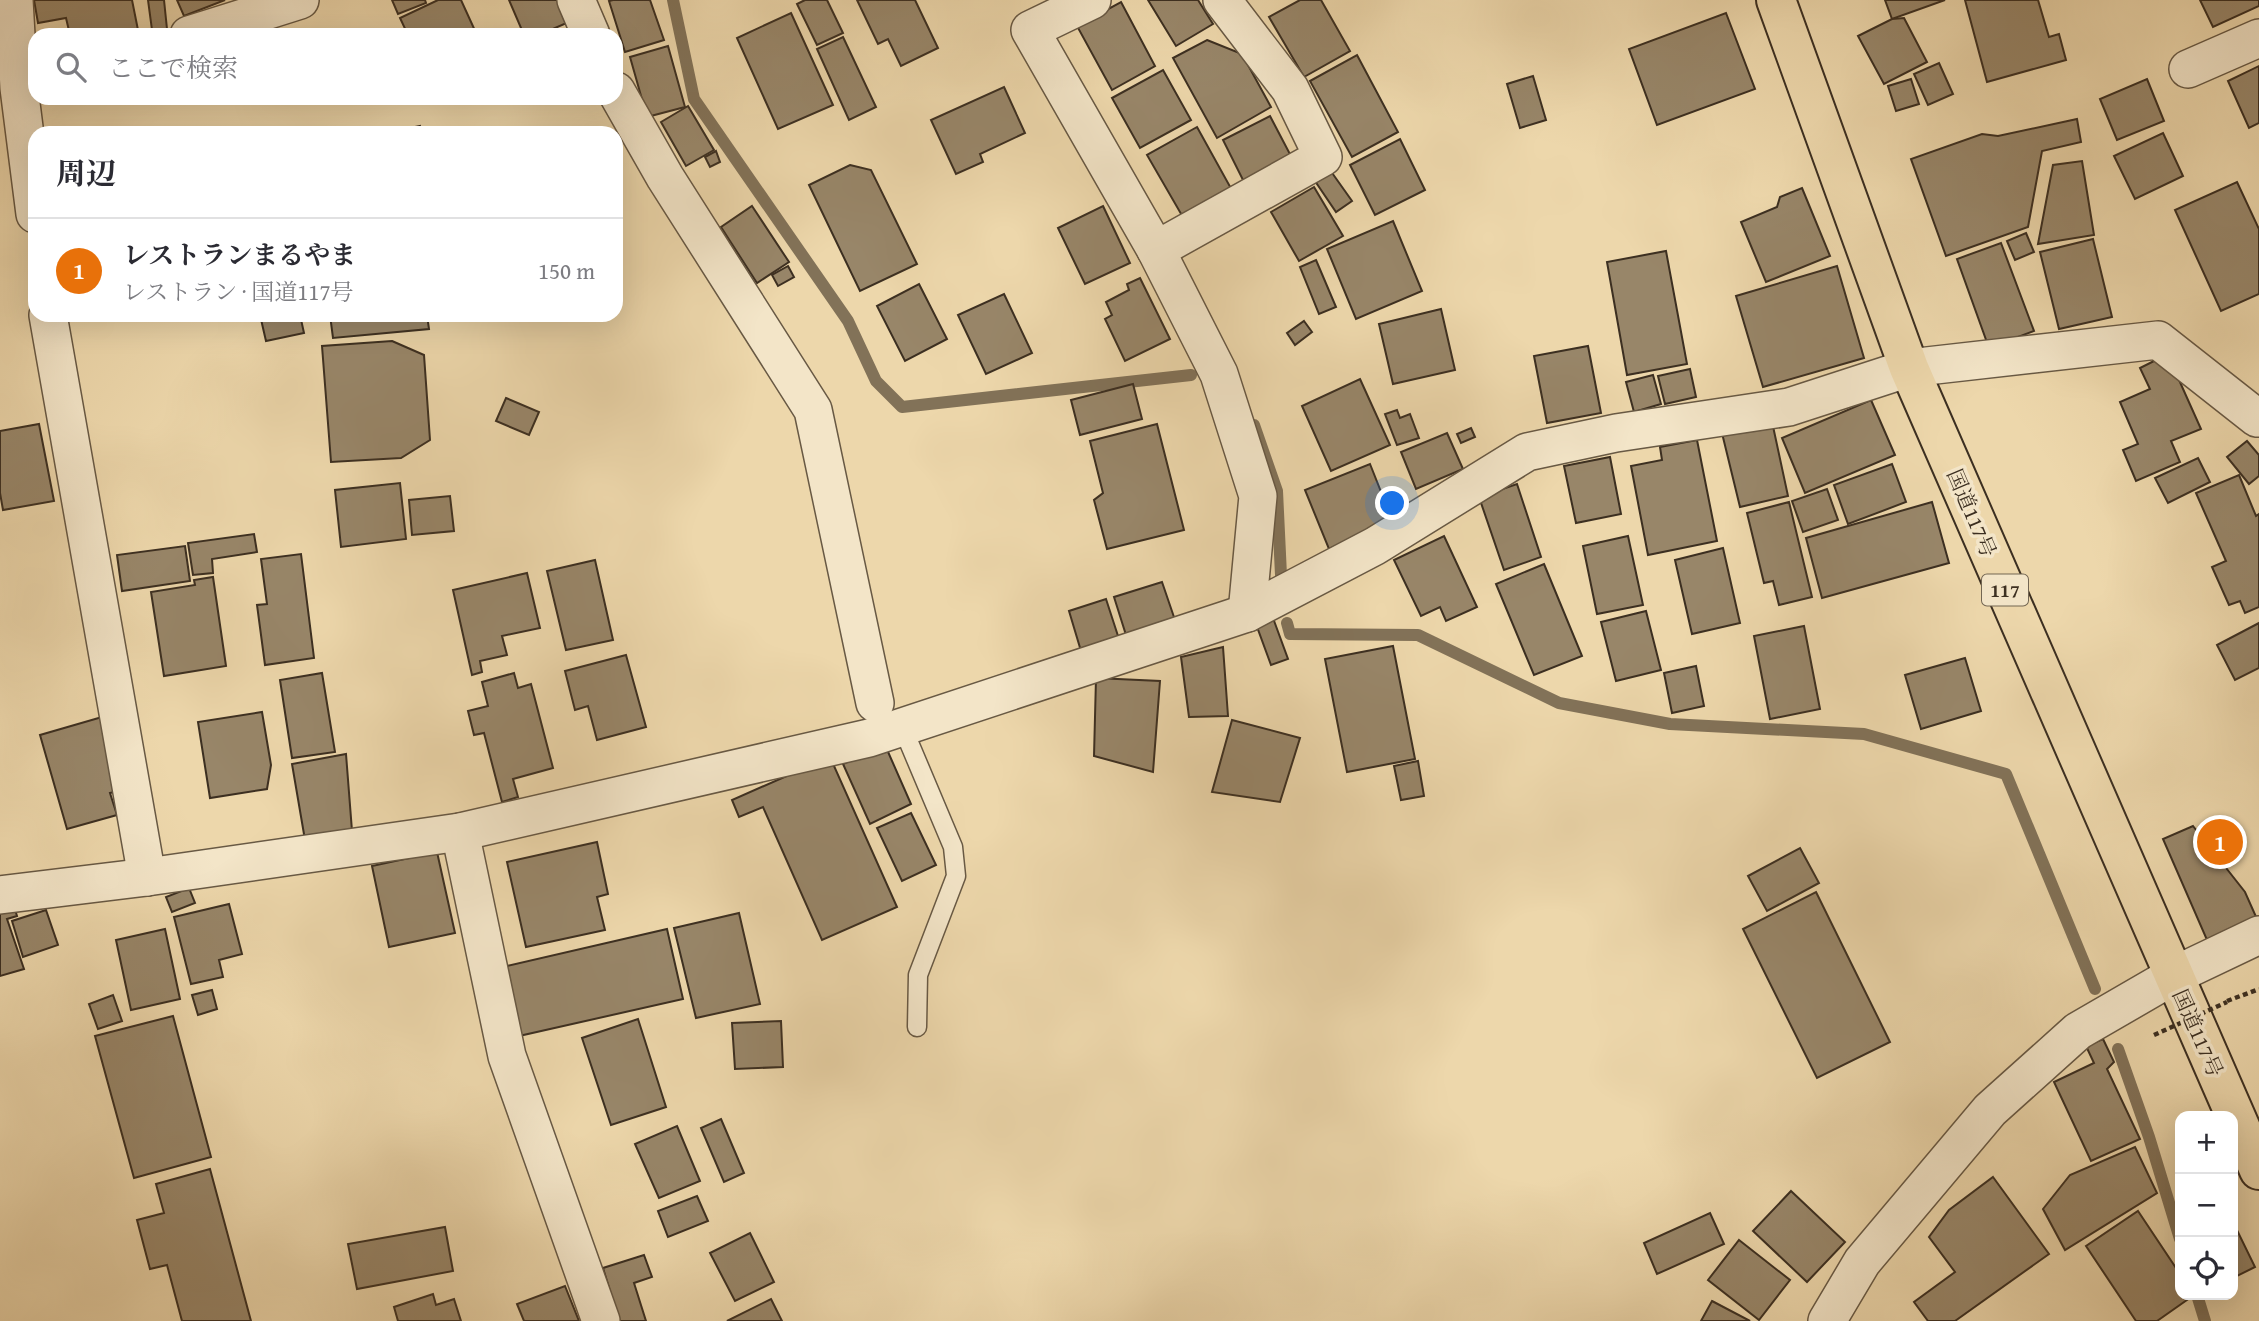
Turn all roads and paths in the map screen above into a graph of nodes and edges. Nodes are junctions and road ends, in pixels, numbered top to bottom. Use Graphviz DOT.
graph roads {
  1 [pos="14,0"];
  2 [pos="300,0"];
  3 [pos="576,0"];
  4 [pos="1092,0"];
  5 [pos="1222,0"];
  6 [pos="1776,0"];
  7 [pos="211,28"];
  8 [pos="588,28"];
  9 [pos="2259,38"];
  10 [pos="2188,69"];
  11 [pos="27,86"];
  12 [pos="623,103"];
  13 [pos="28,105"];
  14 [pos="30,126"];
  15 [pos="1156,250"];
  16 [pos="49,322"];
  17 [pos="1909,368"];
  18 [pos="2259,417"];
  19 [pos="1247,613"];
  20 [pos="888,715"];
  21 [pos="460,832"];
  22 [pos="147,877"];
  23 [pos="0,895"];
  24 [pos="2259,935"];
  25 [pos="2173,976"];
  26 [pos="2259,989"];
  27 [pos="917,1027"];
  28 [pos="2154,1035"];
  29 [pos="2259,1170"];
  30 [pos="601,1321"];
  31 [pos="1827,1321"];
  1 -- 11 [label="street"];
  2 -- 7 [label="street"];
  3 -- 8 [label="street"];
  4 -- 15 [label="street"];
  5 -- 15 [label="street"];
  6 -- 17 [label="highway, 国道117号 / 117"];
  9 -- 10 [label="street"];
  12 -- 20 [label="street"];
  13 -- 14 [label="street"];
  15 -- 19 [label="street"];
  16 -- 22 [label="street"];
  17 -- 18 [label="street"];
  17 -- 19 [label="street"];
  17 -- 25 [label="highway, 国道117号 / 117"];
  19 -- 20 [label="street"];
  20 -- 21 [label="street"];
  20 -- 27 [label="lane"];
  21 -- 22 [label="street"];
  21 -- 30 [label="street"];
  22 -- 23 [label="street"];
  24 -- 25 [label="street"];
  25 -- 29 [label="highway, 国道117号 / 117"];
  25 -- 31 [label="street"];
  26 -- 28 [label="path, bridge"];
}
